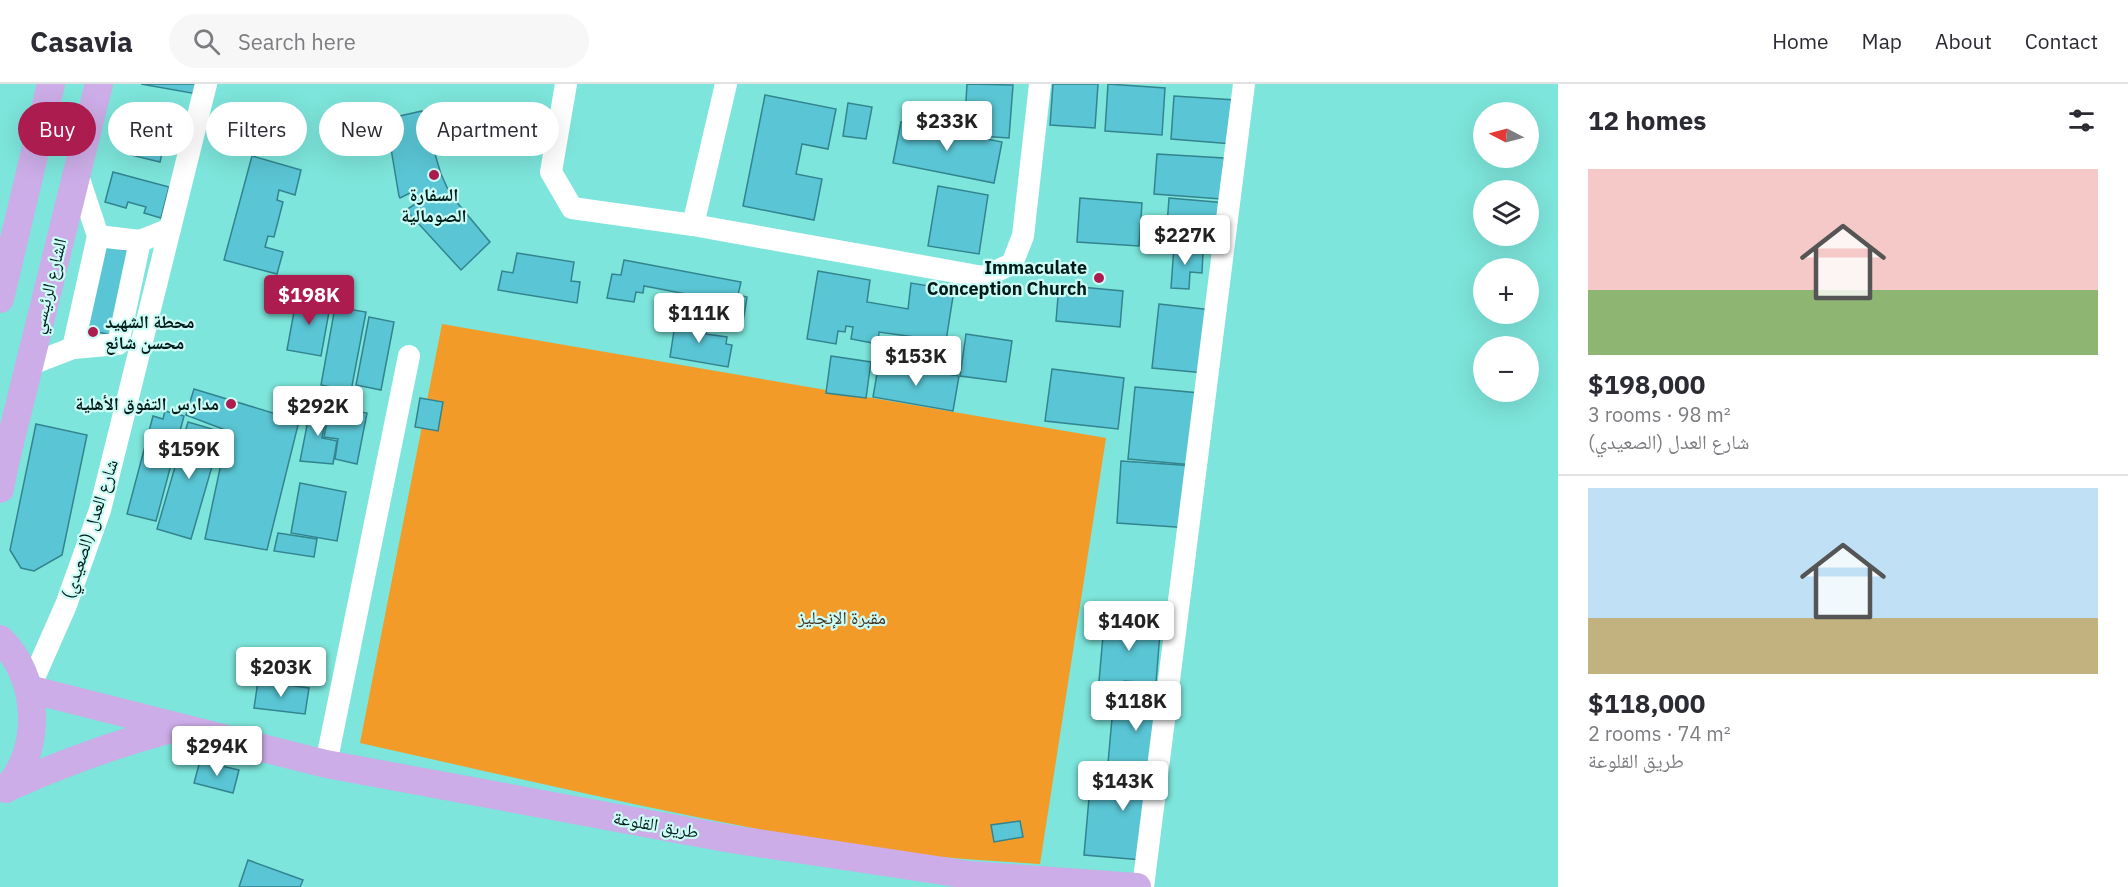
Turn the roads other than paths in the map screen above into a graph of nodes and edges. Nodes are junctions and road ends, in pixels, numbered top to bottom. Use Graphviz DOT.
graph roads {
  1 [pos="51,84"];
  2 [pos="99,84"];
  3 [pos="206,84"];
  4 [pos="566,84"];
  5 [pos="726,84"];
  6 [pos="1040,84"];
  7 [pos="1244,84"];
  8 [pos="77,173"];
  9 [pos="693,225"];
  10 [pos="170,229"];
  11 [pos="98,236"];
  12 [pos="140,241"];
  13 [pos="0,299"];
  14 [pos="73,348"];
  15 [pos="409,356"];
  16 [pos="29,365"];
  17 [pos="0,489"];
  18 [pos="0,639"];
  19 [pos="29,690"];
  20 [pos="180,728"];
  21 [pos="326,764"];
  22 [pos="4,791"];
  23 [pos="1137,887"];
  24 [pos="1143,887"];
  1 -- 13 [label="main road"];
  2 -- 8 [label="main road, الشارع الرئيسي"];
  3 -- 10 [label="street, شارع العدل (الصعيدي)"];
  4 -- 9 [label="street"];
  5 -- 9 [label="street"];
  6 -- 9 [label="street"];
  7 -- 24 [label="street"];
  8 -- 11 [label="street"];
  8 -- 16 [label="main road, الشارع الرئيسي"];
  10 -- 12 [label="street"];
  10 -- 19 [label="street, شارع العدل (الصعيدي)"];
  11 -- 12 [label="street"];
  11 -- 14 [label="street"];
  12 -- 14 [label="street"];
  14 -- 16 [label="street"];
  15 -- 21 [label="street"];
  16 -- 17 [label="main road, الشارع الرئيسي"];
  18 -- 19 [label="main road"];
  19 -- 20 [label="main road, طريق القلوعة"];
  19 -- 22 [label="main road"];
  20 -- 21 [label="main road, طريق القلوعة"];
  20 -- 22 [label="main road"];
  21 -- 23 [label="main road, طريق القلوعة"];
}
